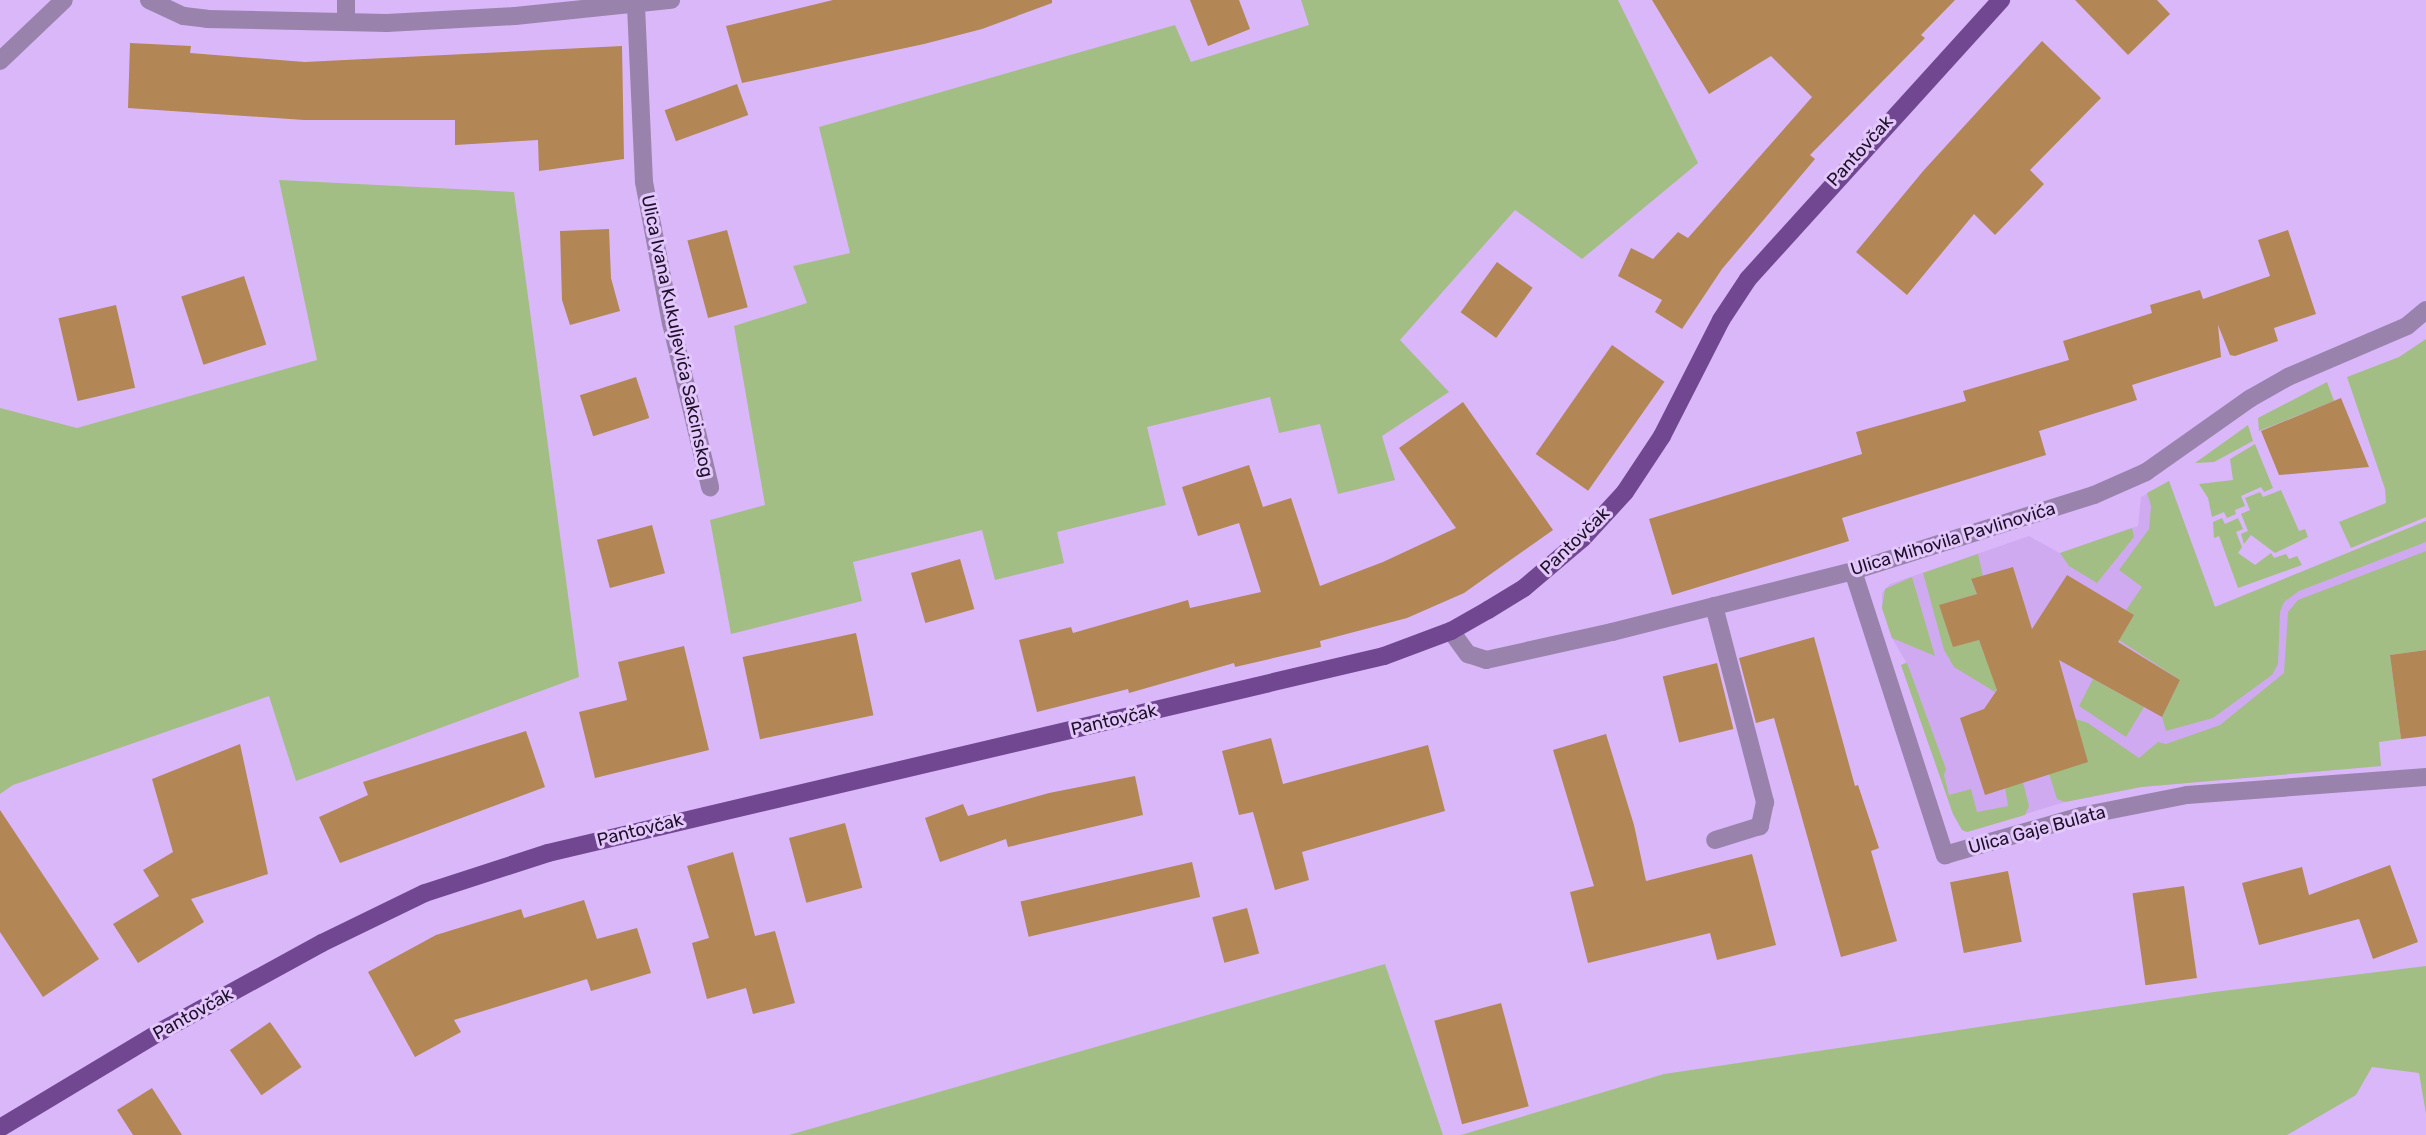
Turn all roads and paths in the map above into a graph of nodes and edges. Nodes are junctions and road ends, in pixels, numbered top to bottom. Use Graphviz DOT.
graph roads {
  1 [pos="64,0"];
  2 [pos="149,0"];
  3 [pos="346,0"];
  4 [pos="671,0"];
  5 [pos="2001,0"];
  6 [pos="636,6"];
  7 [pos="346,22"];
  8 [pos="0,61"];
  9 [pos="2426,310"];
  10 [pos="710,487"];
  11 [pos="1853,571"];
  12 [pos="1714,606"];
  13 [pos="1451,631"];
  14 [pos="2426,777"];
  15 [pos="1714,840"];
  16 [pos="0,1128"];
  1 -- 8 [label="street"];
  2 -- 7 [label="street"];
  3 -- 7 [label="street"];
  4 -- 6 [label="street"];
  5 -- 13 [label="main road, Pantovčak"];
  6 -- 7 [label="street"];
  6 -- 10 [label="street, Ulica Ivana Kukuljevića Sakcinskog"];
  9 -- 11 [label="street, Ulica Mihovila Pavlinovića"];
  11 -- 12 [label="street, Ulica Mihovila Pavlinovića"];
  11 -- 14 [label="street, Ulica Gaje Bulata"];
  12 -- 13 [label="street, Ulica Mihovila Pavlinovića"];
  12 -- 15 [label="street"];
  13 -- 16 [label="main road, Pantovčak"];
}
